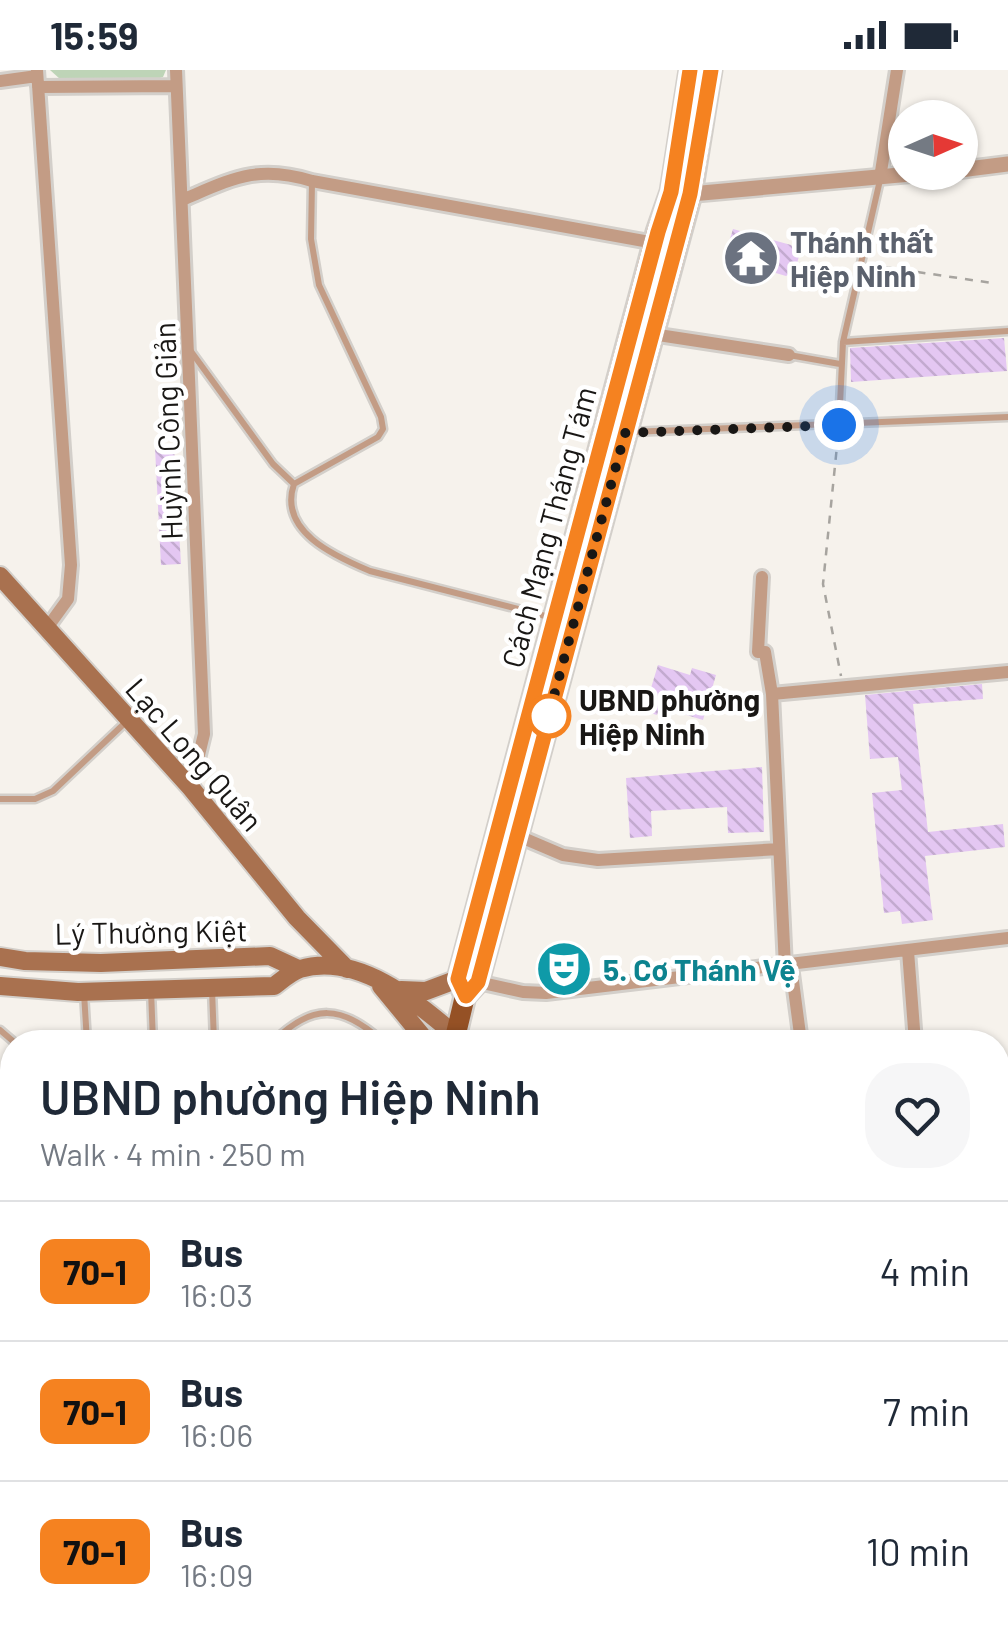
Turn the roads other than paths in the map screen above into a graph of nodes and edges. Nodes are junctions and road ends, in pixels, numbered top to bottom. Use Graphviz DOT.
graph roads {
  1 [pos="176,70"];
  2 [pos="690,70"];
  3 [pos="711,70"];
  4 [pos="897,70"];
  5 [pos="37,78"];
  6 [pos="0,81"];
  7 [pos="176,86"];
  8 [pos="1008,164"];
  9 [pos="978,168"];
  10 [pos="888,177"];
  11 [pos="880,178"];
  12 [pos="312,181"];
  13 [pos="681,193"];
  14 [pos="182,200"];
  15 [pos="655,243"];
  16 [pos="1008,332"];
  17 [pos="652,334"];
  18 [pos="843,342"];
  19 [pos="188,348"];
  20 [pos="789,356"];
  21 [pos="840,364"];
  22 [pos="1008,417"];
  23 [pos="839,425"];
  24 [pos="625,433"];
  25 [pos="294,484"];
  26 [pos="0,576"];
  27 [pos="762,577"];
  28 [pos="555,619"];
  29 [pos="47,628"];
  30 [pos="1008,672"];
  31 [pos="772,694"];
  32 [pos="129,719"];
  33 [pos="191,788"];
  34 [pos="0,798"];
  35 [pos="516,835"];
  36 [pos="779,849"];
  37 [pos="1008,938"];
  38 [pos="908,951"];
  39 [pos="0,956"];
  40 [pos="788,967"];
  41 [pos="298,969"];
  42 [pos="347,969"];
  43 [pos="378,982"];
  44 [pos="0,986"];
  45 [pos="467,986"];
  46 [pos="212,988"];
  47 [pos="151,989"];
  48 [pos="397,990"];
  49 [pos="84,992"];
  50 [pos="86,1030"];
  51 [pos="153,1030"];
  52 [pos="214,1030"];
  53 [pos="287,1030"];
  54 [pos="367,1030"];
  55 [pos="418,1030"];
  56 [pos="446,1030"];
  57 [pos="457,1030"];
  58 [pos="799,1030"];
  59 [pos="914,1030"];
  1 -- 7 [label="street, Huỳnh Công Giản"];
  2 -- 13 [label="main road, Cách Mạng Tháng Tám"];
  3 -- 13 [label="main road, Cách Mạng Tháng Tám"];
  4 -- 11 [label="street"];
  5 -- 6 [label="street"];
  5 -- 7 [label="street"];
  5 -- 29 [label="street"];
  7 -- 14 [label="street, Huỳnh Công Giản"];
  8 -- 9 [label="street"];
  10 -- 11 [label="street"];
  11 -- 13 [label="street"];
  11 -- 18 [label="lane"];
  12 -- 14 [label="street"];
  12 -- 15 [label="street"];
  12 -- 25 [label="lane"];
  13 -- 15 [label="main road, Cách Mạng Tháng Tám"];
  13 -- 17 [label="main road, Cách Mạng Tháng Tám"];
  14 -- 19 [label="street, Huỳnh Công Giản"];
  15 -- 28 [label="main road, Cách Mạng Tháng Tám"];
  16 -- 18 [label="lane"];
  17 -- 20 [label="street"];
  17 -- 24 [label="main road, Cách Mạng Tháng Tám"];
  18 -- 21 [label="lane"];
  19 -- 25 [label="lane"];
  19 -- 33 [label="street, Huỳnh Công Giản"];
  20 -- 21 [label="lane"];
  21 -- 23 [label="lane"];
  22 -- 23 [label="lane"];
  23 -- 24 [label="lane"];
  24 -- 35 [label="main road, Cách Mạng Tháng Tám"];
  25 -- 28 [label="lane"];
  26 -- 29 [label="main road, Lạc Long Quân"];
  27 -- 31 [label="street"];
  28 -- 45 [label="main road, Cách Mạng Tháng Tám"];
  29 -- 32 [label="main road, Lạc Long Quân"];
  30 -- 31 [label="street"];
  31 -- 36 [label="street"];
  32 -- 33 [label="main road, Lạc Long Quân"];
  32 -- 34 [label="lane"];
  33 -- 42 [label="main road, Lạc Long Quân"];
  35 -- 36 [label="street"];
  35 -- 45 [label="main road, Cách Mạng Tháng Tám"];
  36 -- 40 [label="street"];
  37 -- 38 [label="street"];
  38 -- 40 [label="street"];
  38 -- 59 [label="street"];
  39 -- 41 [label="main road, Lý Thường Kiệt"];
  40 -- 45 [label="street"];
  40 -- 58 [label="street"];
  41 -- 42 [label="main road, Lạc Long Quân"];
  41 -- 46 [label="main road, Lý Thường Kiệt"];
  42 -- 43 [label="main road, Lạc Long Quân"];
  43 -- 48 [label="main road, Lạc Long Quân"];
  43 -- 55 [label="main road, Lạc Long Quân"];
  44 -- 49 [label="main road, Lý Thường Kiệt"];
  45 -- 48 [label="main road"];
  45 -- 57 [label="main road, Cách Mạng Tháng Tám"];
  46 -- 47 [label="main road, Lý Thường Kiệt"];
  46 -- 52 [label="lane"];
  47 -- 49 [label="main road, Lý Thường Kiệt"];
  47 -- 51 [label="lane"];
  48 -- 56 [label="main road, Lạc Long Quân"];
  49 -- 50 [label="lane"];
  53 -- 54 [label="lane"];
}
